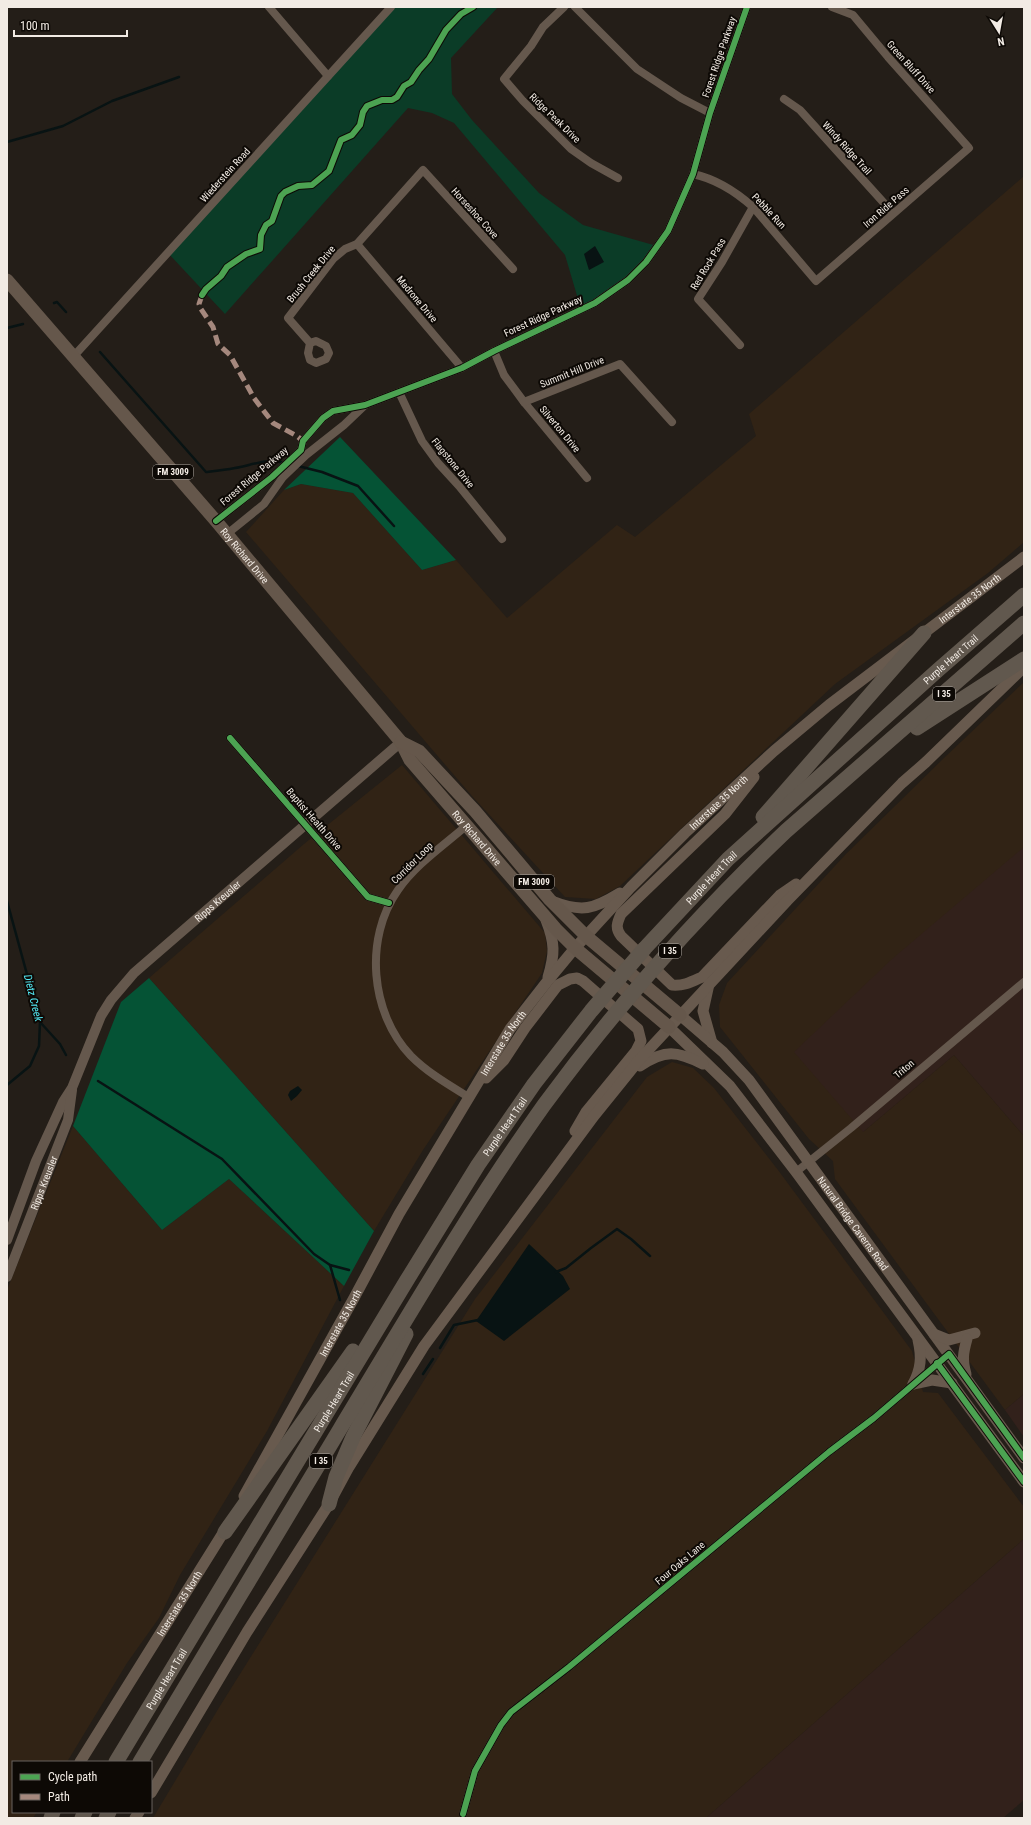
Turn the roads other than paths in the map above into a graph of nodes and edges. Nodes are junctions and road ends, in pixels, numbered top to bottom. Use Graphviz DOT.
graph roads {
  1 [pos="269,7"];
  2 [pos="391,7"];
  3 [pos="564,7"];
  4 [pos="575,7"];
  5 [pos="747,7"];
  6 [pos="832,7"];
  7 [pos="328,76"];
  8 [pos="784,99"];
  9 [pos="710,113"];
  10 [pos="969,148"];
  11 [pos="423,170"];
  12 [pos="693,174"];
  13 [pos="618,178"];
  14 [pos="753,207"];
  15 [pos="893,213"];
  16 [pos="357,244"];
  17 [pos="512,269"];
  18 [pos="7,280"];
  19 [pos="816,281"];
  20 [pos="310,343"];
  21 [pos="740,345"];
  22 [pos="494,350"];
  23 [pos="73,357"];
  24 [pos="462,368"];
  25 [pos="400,392"];
  26 [pos="524,402"];
  27 [pos="365,406"];
  28 [pos="672,422"];
  29 [pos="304,452"];
  30 [pos="587,478"];
  31 [pos="216,521"];
  32 [pos="227,534"];
  33 [pos="502,539"];
  34 [pos="1024,557"];
  35 [pos="1024,595"];
  36 [pos="1024,623"];
  37 [pos="924,633"];
  38 [pos="1024,658"];
  39 [pos="1024,667"];
  40 [pos="230,738"];
  41 [pos="401,742"];
  42 [pos="774,751"];
  43 [pos="863,765"];
  44 [pos="306,824"];
  45 [pos="466,826"];
  46 [pos="728,859"];
  47 [pos="818,868"];
  48 [pos="631,887"];
  49 [pos="550,900"];
  50 [pos="389,903"];
  51 [pos="544,916"];
  52 [pos="586,936"];
  53 [pos="575,948"];
  54 [pos="546,982"];
  55 [pos="1024,982"];
  56 [pos="709,984"];
  57 [pos="680,1015"];
  58 [pos="669,1028"];
  59 [pos="713,1044"];
  60 [pos="716,1071"];
  61 [pos="628,1074"];
  62 [pos="72,1088"];
  63 [pos="473,1093"];
  64 [pos="809,1162"];
  65 [pos="796,1172"];
  66 [pos="550,1177"];
  67 [pos="7,1240"];
  68 [pos="7,1277"];
  69 [pos="432,1277"];
  70 [pos="406,1280"];
  71 [pos="934,1334"];
  72 [pos="917,1336"];
  73 [pos="948,1354"];
  74 [pos="937,1363"];
  75 [pos="969,1382"];
  76 [pos="952,1383"];
  77 [pos="913,1384"];
  78 [pos="1024,1458"];
  79 [pos="1024,1482"];
  80 [pos="329,1504"];
  81 [pos="224,1532"];
  82 [pos="81,1761"];
  83 [pos="117,1761"];
  84 [pos="141,1761"];
  85 [pos="152,1791"];
  86 [pos="463,1814"];
  1 -- 7 [label="street"];
  2 -- 7 [label="street, Wiederstein Road"];
  3 -- 13 [label="street, Ridge Peak Drive"];
  4 -- 9 [label="street"];
  5 -- 9 [label="street, Forest Ridge Parkway"];
  6 -- 10 [label="street, Green Bluff Drive"];
  7 -- 23 [label="street, Wiederstein Road"];
  8 -- 15 [label="street, Windy Ridge Trail"];
  9 -- 12 [label="street, Forest Ridge Parkway"];
  10 -- 15 [label="street, Iron Ride Pass"];
  11 -- 16 [label="street, Brush Creek Drive"];
  11 -- 17 [label="street, Horseshoe Cove"];
  12 -- 14 [label="street, Pebble Run"];
  12 -- 22 [label="street, Forest Ridge Parkway"];
  14 -- 19 [label="street, Pebble Run"];
  14 -- 21 [label="street, Red Rock Pass"];
  15 -- 19 [label="street, Iron Ride Pass"];
  16 -- 20 [label="street, Brush Creek Drive"];
  16 -- 24 [label="street, Madrone Drive"];
  18 -- 23 [label="main road, Roy Richard Drive / FM 3009"];
  22 -- 24 [label="street, Forest Ridge Parkway"];
  22 -- 26 [label="street, Silverton Drive"];
  23 -- 31 [label="main road, Roy Richard Drive / FM 3009"];
  24 -- 25 [label="street, Forest Ridge Parkway"];
  25 -- 27 [label="street, Forest Ridge Parkway"];
  25 -- 33 [label="street, Flagstone Drive"];
  26 -- 28 [label="street, Summit Hill Drive"];
  26 -- 30 [label="street, Silverton Drive"];
  27 -- 29 [label="street, Forest Ridge Parkway"];
  27 -- 29 [label="street, Forest Ridge Parkway"];
  29 -- 31 [label="street, Forest Ridge Parkway"];
  29 -- 32 [label="street, Forest Ridge Parkway"];
  31 -- 32 [label="main road, Roy Richard Drive / FM 3009"];
  32 -- 41 [label="main road, Roy Richard Drive / FM 3009"];
  34 -- 37 [label="main road, Interstate 35 North"];
  35 -- 46 [label="highway, Purple Heart Trail / I 35"];
  36 -- 43 [label="highway, Purple Heart Trail / I 35"];
  37 -- 42 [label="main road, Interstate 35 North"];
  37 -- 46 [label="highway"];
  38 -- 43 [label="highway"];
  39 -- 47 [label="main road"];
  40 -- 44 [label="street, Baptist Health Drive"];
  41 -- 44 [label="street, Ripps Kreusler"];
  41 -- 45 [label="main road, Roy Richard Drive / FM 3009"];
  41 -- 49 [label="main road, Roy Richard Drive / FM 3009"];
  42 -- 47 [label="main road"];
  42 -- 48 [label="main road, Interstate 35 North"];
  43 -- 69 [label="highway, Purple Heart Trail / I 35"];
  44 -- 50 [label="street, Baptist Health Drive"];
  44 -- 62 [label="street, Ripps Kreusler"];
  45 -- 50 [label="street, Corridor Loop"];
  45 -- 51 [label="main road, Roy Richard Drive / FM 3009"];
  46 -- 70 [label="highway, Purple Heart Trail / I 35"];
  47 -- 56 [label="main road"];
  48 -- 49 [label="main road"];
  48 -- 52 [label="main road, Interstate 35 North"];
  49 -- 52 [label="main road, Roy Richard Drive / FM 3009"];
  50 -- 63 [label="street, Corridor Loop"];
  51 -- 53 [label="main road, Roy Richard Drive / FM 3009"];
  51 -- 54 [label="main road"];
  52 -- 53 [label="main road, Interstate 35 North"];
  52 -- 57 [label="main road, Natural Bridge Caverns Road / FM 3009"];
  53 -- 54 [label="main road, Interstate 35 North"];
  53 -- 58 [label="main road, FM 3009"];
  54 -- 63 [label="main road, Interstate 35 North"];
  55 -- 64 [label="street, Triton"];
  56 -- 57 [label="main road"];
  56 -- 59 [label="main road"];
  57 -- 58 [label="main road"];
  57 -- 59 [label="main road, Natural Bridge Caverns Road / FM 3009"];
  58 -- 60 [label="main road, Natural Bridge Caverns Road / FM 3009"];
  58 -- 61 [label="main road"];
  59 -- 64 [label="main road, Natural Bridge Caverns Road / FM 3009"];
  60 -- 61 [label="main road"];
  60 -- 65 [label="main road, Natural Bridge Caverns Road / FM 3009"];
  61 -- 66 [label="main road"];
  62 -- 67 [label="street, Ripps Kreusler"];
  62 -- 68 [label="street, Ripps Kreusler"];
  63 -- 66 [label="main road"];
  63 -- 81 [label="main road, Interstate 35 North"];
  64 -- 65 [label="street, Triton"];
  64 -- 71 [label="main road, Natural Bridge Caverns Road / FM 3009"];
  65 -- 72 [label="main road, Natural Bridge Caverns Road / FM 3009"];
  66 -- 80 [label="main road"];
  69 -- 80 [label="highway"];
  69 -- 84 [label="highway, Purple Heart Trail / I 35"];
  70 -- 81 [label="highway"];
  70 -- 83 [label="highway, Purple Heart Trail / I 35"];
  71 -- 73 [label="main road, Natural Bridge Caverns Road / FM 3009"];
  71 -- 75 [label="main road"];
  72 -- 74 [label="main road, Natural Bridge Caverns Road / FM 3009"];
  72 -- 77 [label="main road"];
  73 -- 74 [label="street, Four Oaks Lane"];
  73 -- 75 [label="main road, Natural Bridge Caverns Road / FM 3009"];
  74 -- 76 [label="main road, Natural Bridge Caverns Road / FM 3009"];
  74 -- 77 [label="street, Four Oaks Lane"];
  75 -- 78 [label="main road, Natural Bridge Caverns Road / FM 3009"];
  76 -- 77 [label="main road"];
  76 -- 79 [label="main road, Natural Bridge Caverns Road / FM 3009"];
  77 -- 86 [label="street, Four Oaks Lane"];
  80 -- 85 [label="main road"];
  81 -- 82 [label="main road, Interstate 35 North"];
}
